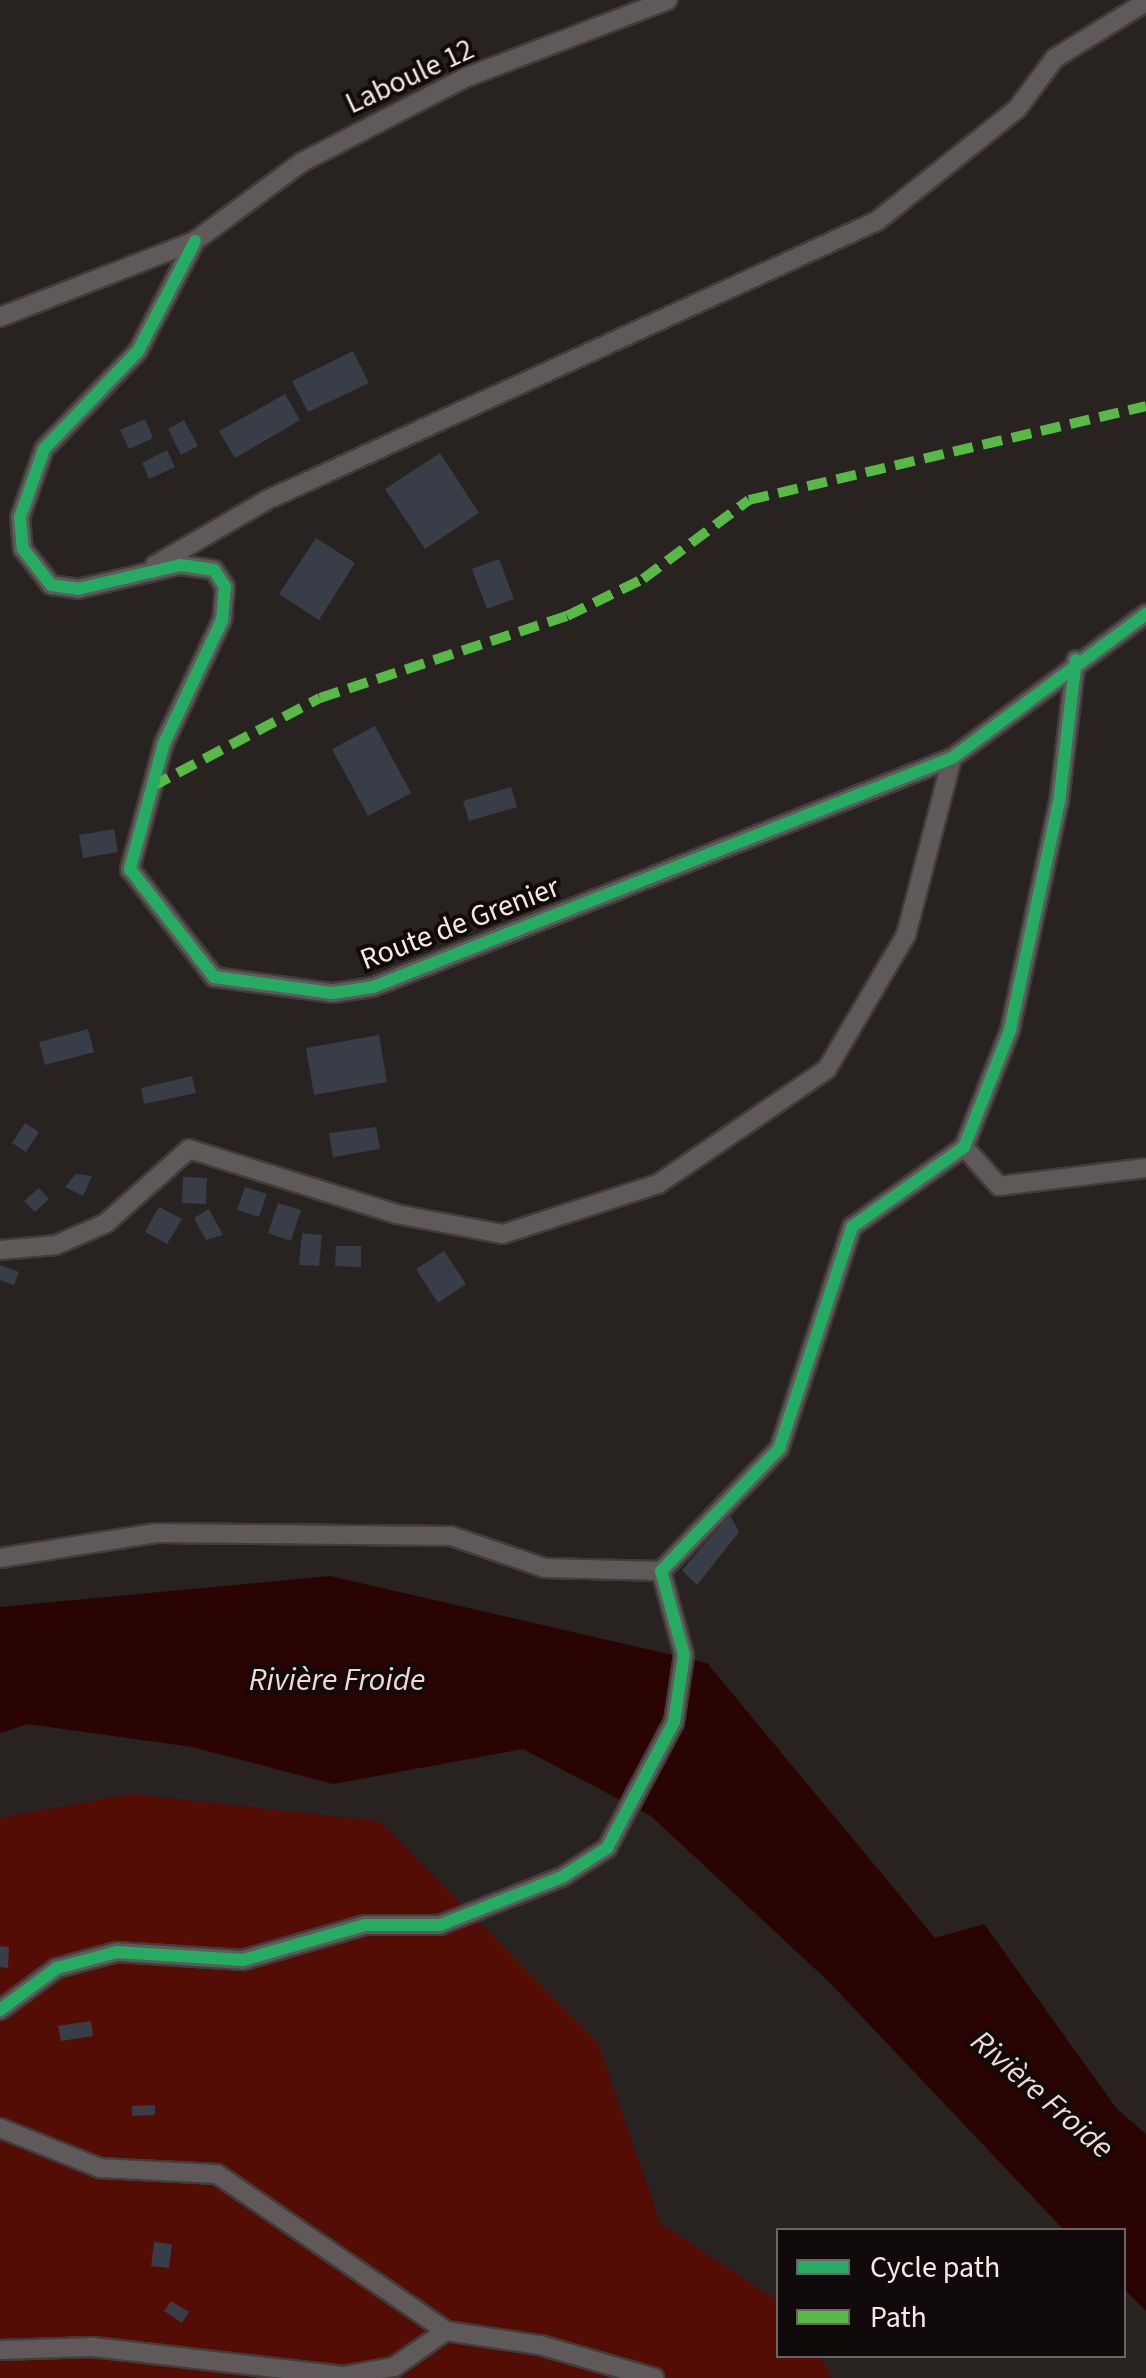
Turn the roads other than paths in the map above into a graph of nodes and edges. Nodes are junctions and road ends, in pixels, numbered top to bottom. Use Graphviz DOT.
graph roads {
  1 [pos="668,0"];
  2 [pos="1146,2"];
  3 [pos="195,241"];
  4 [pos="0,317"];
  5 [pos="141,573"];
  6 [pos="1146,614"];
  7 [pos="1076,660"];
  8 [pos="952,758"];
  9 [pos="964,1147"];
  10 [pos="1146,1168"];
  11 [pos="0,1250"];
  12 [pos="0,1558"];
  13 [pos="661,1571"];
  14 [pos="0,2010"];
  15 [pos="0,2128"];
  16 [pos="446,2331"];
  17 [pos="0,2350"];
  18 [pos="654,2378"];
  1 -- 3 [label="street, Laboule 12"];
  2 -- 5 [label="street"];
  3 -- 4 [label="street, Laboule 12"];
  3 -- 5 [label="street, Route de Grenier"];
  5 -- 8 [label="street, Route de Grenier"];
  6 -- 7 [label="street, Route de Grenier"];
  7 -- 8 [label="street, Route de Grenier"];
  7 -- 9 [label="street"];
  8 -- 11 [label="street"];
  9 -- 10 [label="street"];
  9 -- 13 [label="street"];
  12 -- 13 [label="street"];
  13 -- 14 [label="street"];
  15 -- 16 [label="street"];
  16 -- 17 [label="street"];
  16 -- 18 [label="street"];
}
